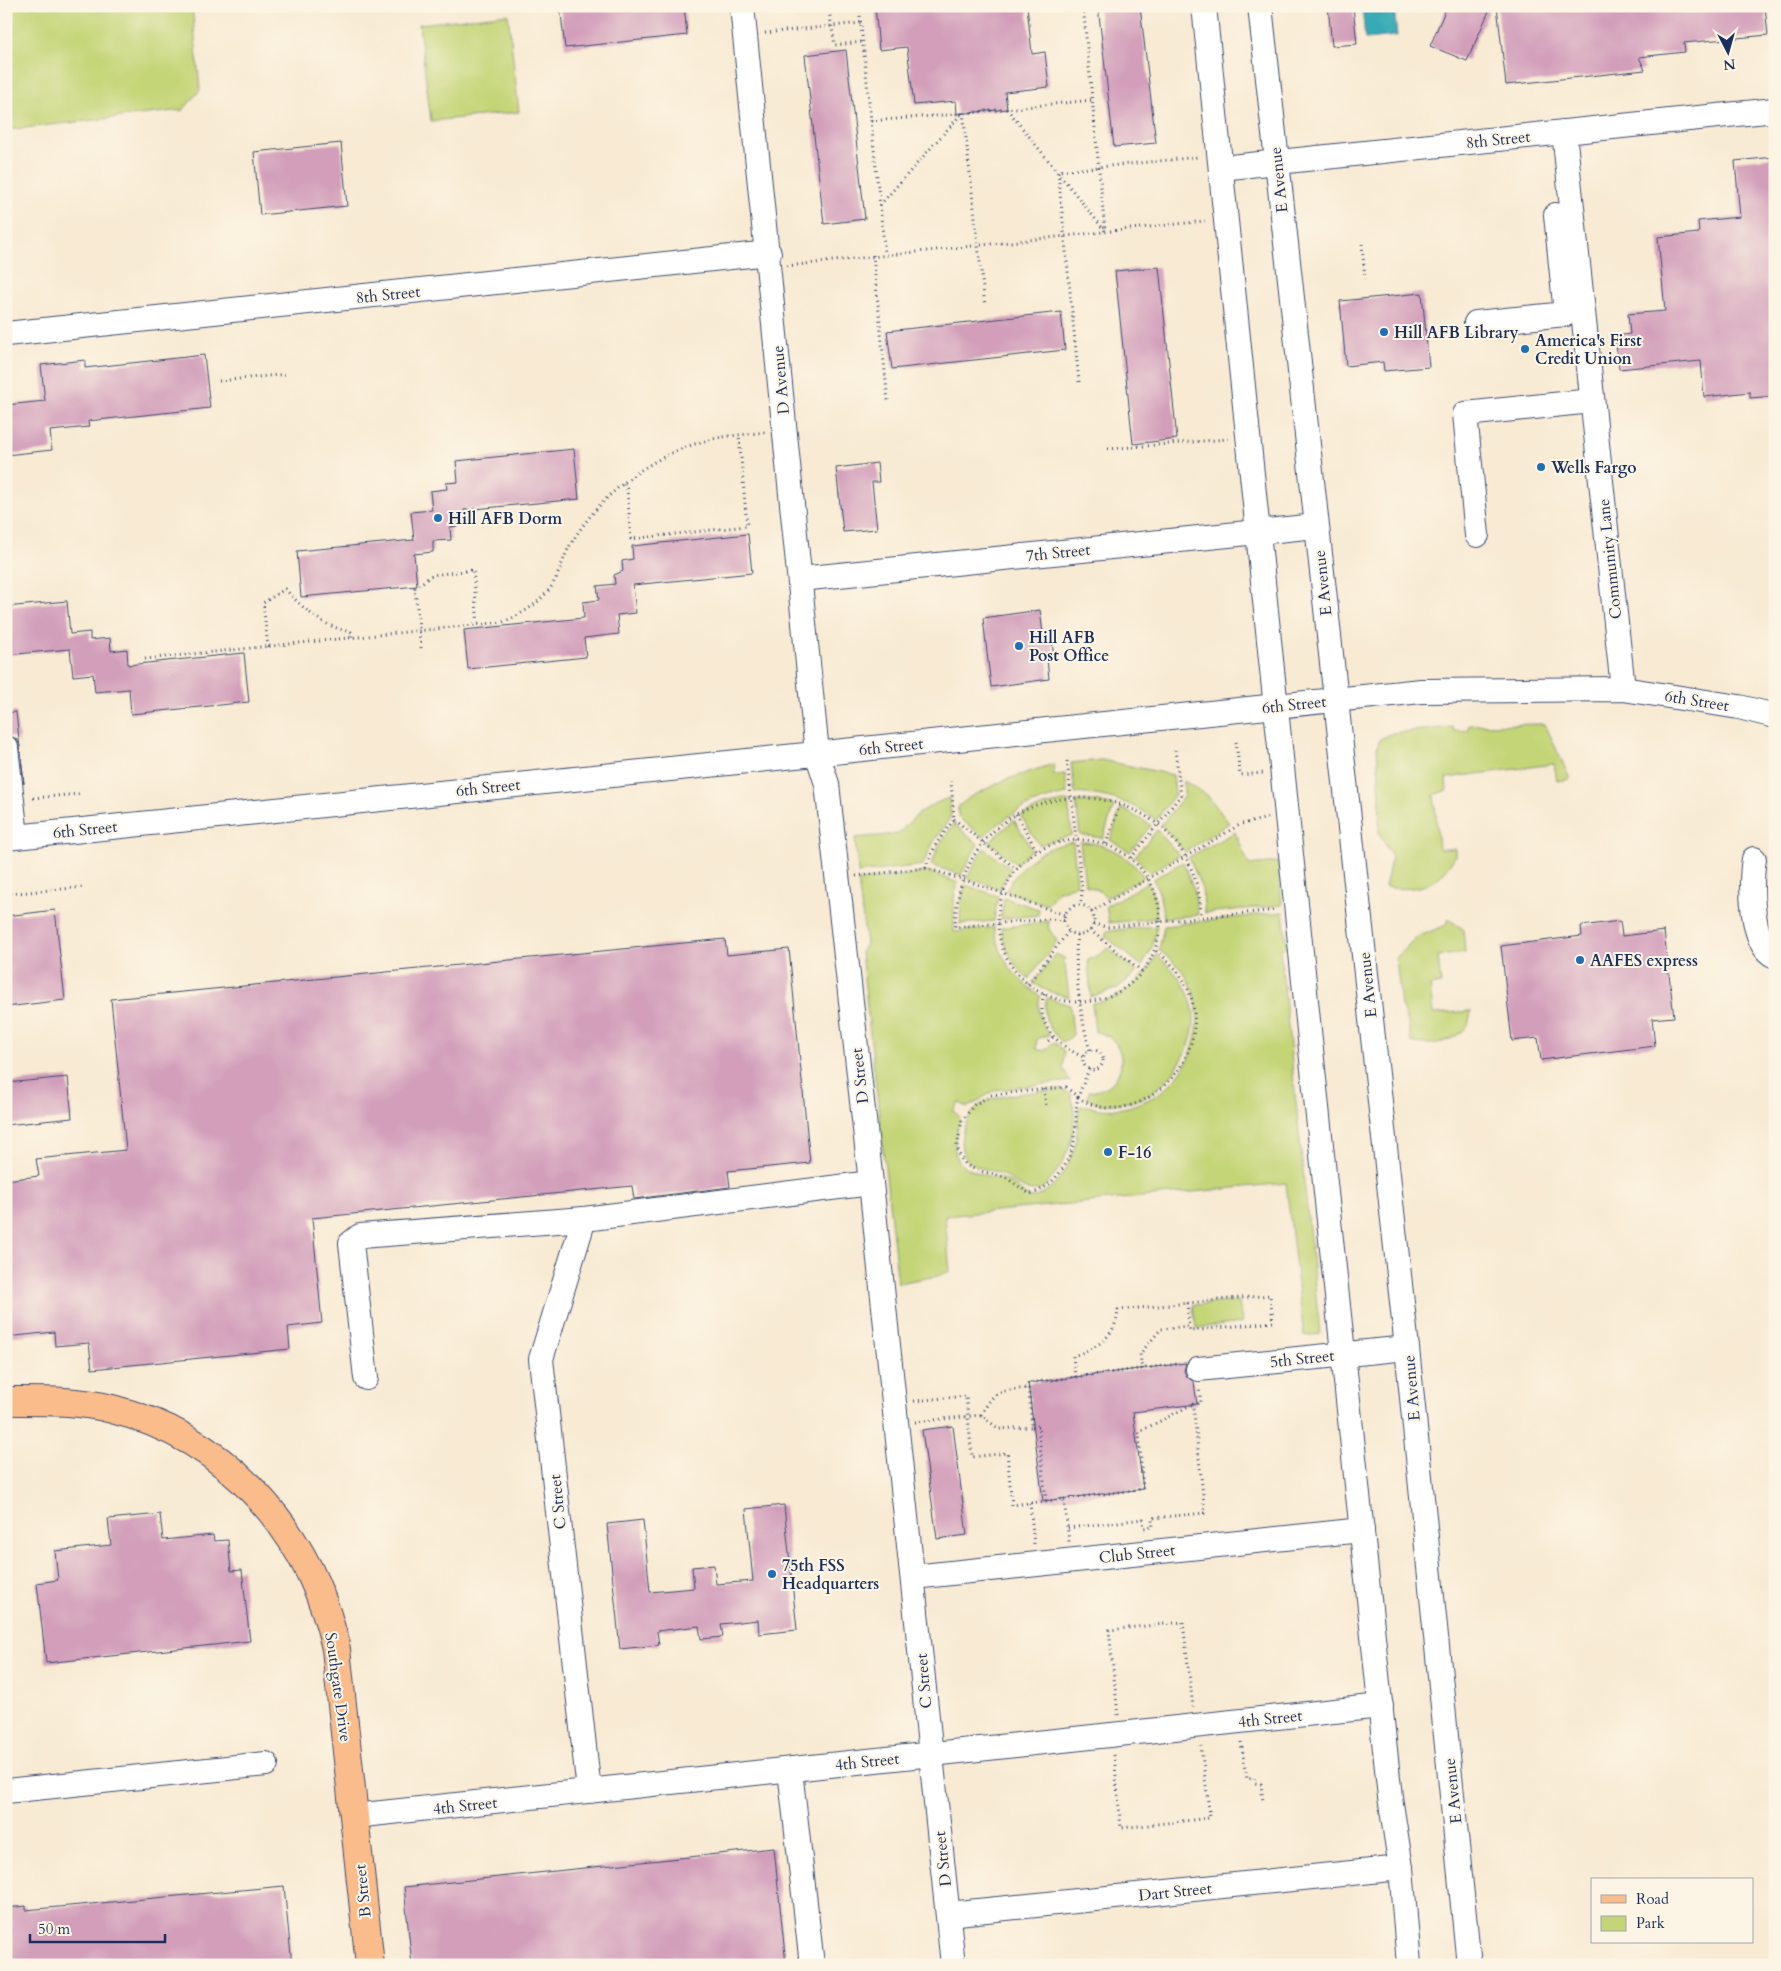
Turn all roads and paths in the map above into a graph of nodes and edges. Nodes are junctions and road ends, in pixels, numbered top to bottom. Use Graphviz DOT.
graph roads {
  1 [pos="742,6"];
  2 [pos="828,6"];
  3 [pos="860,6"];
  4 [pos="1083,6"];
  5 [pos="1204,6"];
  6 [pos="1260,6"];
  7 [pos="861,23"];
  8 [pos="832,26"];
  9 [pos="745,35"];
  10 [pos="863,42"];
  11 [pos="1092,100"];
  12 [pos="1007,109"];
  13 [pos="1775,110"];
  14 [pos="964,112"];
  15 [pos="871,121"];
  16 [pos="1564,132"];
  17 [pos="1220,161"];
  18 [pos="1276,162"];
  19 [pos="1099,167"];
  20 [pos="1058,171"];
  21 [pos="880,205"];
  22 [pos="1226,218"];
  23 [pos="1105,231"];
  24 [pos="1064,235"];
  25 [pos="978,244"];
  26 [pos="1362,244"];
  27 [pos="885,254"];
  28 [pos="873,255"];
  29 [pos="769,260"];
  30 [pos="1365,279"];
  31 [pos="985,306"];
  32 [pos="1574,313"];
  33 [pos="1476,323"];
  34 [pos="6,334"];
  35 [pos="288,374"];
  36 [pos="219,381"];
  37 [pos="1079,382"];
  38 [pos="888,401"];
  39 [pos="1592,401"];
  40 [pos="771,432"];
  41 [pos="739,435"];
  42 [pos="1249,437"];
  43 [pos="1108,449"];
  44 [pos="624,484"];
  45 [pos="1316,526"];
  46 [pos="1259,532"];
  47 [pos="1476,535"];
  48 [pos="800,578"];
  49 [pos="478,624"];
  50 [pos="420,631"];
  51 [pos="352,638"];
  52 [pos="268,647"];
  53 [pos="421,648"];
  54 [pos="145,659"];
  55 [pos="1623,688"];
  56 [pos="1335,700"];
  57 [pos="1277,705"];
  58 [pos="1775,716"];
  59 [pos="1236,742"];
  60 [pos="6,748"];
  61 [pos="1175,750"];
  62 [pos="818,753"];
  63 [pos="1067,761"];
  64 [pos="1270,773"];
  65 [pos="951,781"];
  66 [pos="79,794"];
  67 [pos="1072,797"];
  68 [pos="27,799"];
  69 [pos="1120,804"];
  70 [pos="1016,814"];
  71 [pos="1275,817"];
  72 [pos="954,819"];
  73 [pos="1157,825"];
  74 [pos="11,837"];
  75 [pos="1077,839"];
  76 [pos="984,843"];
  77 [pos="1106,844"];
  78 [pos="1037,851"];
  79 [pos="1185,857"];
  80 [pos="1131,858"];
  81 [pos="1754,859"];
  82 [pos="924,868"];
  83 [pos="1016,869"];
  84 [pos="852,876"];
  85 [pos="1149,878"];
  86 [pos="962,879"];
  87 [pos="84,887"];
  88 [pos="6,894"];
  89 [pos="1002,894"];
  90 [pos="1081,905"];
  91 [pos="1285,909"];
  92 [pos="1092,912"];
  93 [pos="1065,915"];
  94 [pos="1201,918"];
  95 [pos="1064,920"];
  96 [pos="1161,923"];
  97 [pos="1093,924"];
  98 [pos="998,925"];
  99 [pos="1090,930"];
  100 [pos="1069,931"];
  101 [pos="1077,935"];
  102 [pos="1156,950"];
  103 [pos="1775,956"];
  104 [pos="1143,972"];
  105 [pos="1028,984"];
  106 [pos="1044,994"];
  107 [pos="1081,1002"];
  108 [pos="1053,1037"];
  109 [pos="1048,1041"];
  110 [pos="1090,1051"];
  111 [pos="1083,1057"];
  112 [pos="1089,1069"];
  113 [pos="1044,1089"];
  114 [pos="1078,1096"];
  115 [pos="1046,1107"];
  116 [pos="871,1183"];
  117 [pos="584,1219"];
  118 [pos="1187,1303"];
  119 [pos="1189,1326"];
  120 [pos="1407,1348"];
  121 [pos="1343,1354"];
  122 [pos="1198,1368"];
  123 [pos="1142,1370"];
  124 [pos="1075,1377"];
  125 [pos="366,1378"];
  126 [pos="1027,1388"];
  127 [pos="902,1400"];
  128 [pos="6,1401"];
  129 [pos="1193,1404"];
  130 [pos="981,1415"];
  131 [pos="968,1416"];
  132 [pos="913,1422"];
  133 [pos="1032,1427"];
  134 [pos="1064,1499"];
  135 [pos="1046,1501"];
  136 [pos="1030,1503"];
  137 [pos="1068,1528"];
  138 [pos="1362,1530"];
  139 [pos="1070,1544"];
  140 [pos="1035,1552"];
  141 [pos="913,1577"];
  142 [pos="1380,1706"];
  143 [pos="1193,1707"];
  144 [pos="1118,1715"];
  145 [pos="1242,1742"];
  146 [pos="1201,1746"];
  147 [pos="930,1754"];
  148 [pos="1114,1755"];
  149 [pos="266,1764"];
  150 [pos="790,1770"];
  151 [pos="6,1791"];
  152 [pos="589,1792"];
  153 [pos="1263,1802"];
  154 [pos="354,1816"];
  155 [pos="1401,1868"];
  156 [pos="948,1914"];
  157 [pos="370,1965"];
  158 [pos="812,1965"];
  159 [pos="953,1965"];
  160 [pos="1409,1965"];
  161 [pos="1469,1965"];
  1 -- 9 [label="street, D Avenue"];
  2 -- 8 [label="path"];
  3 -- 7 [label="path"];
  4 -- 11 [label="path"];
  5 -- 17 [label="street"];
  6 -- 18 [label="street, E Avenue"];
  7 -- 8 [label="path"];
  7 -- 10 [label="path"];
  8 -- 9 [label="path"];
  8 -- 10 [label="path"];
  9 -- 29 [label="street, D Avenue"];
  10 -- 15 [label="path"];
  11 -- 12 [label="path"];
  11 -- 19 [label="path"];
  12 -- 14 [label="path"];
  12 -- 20 [label="path"];
  13 -- 16 [label="street, 8th Street"];
  14 -- 15 [label="path"];
  14 -- 21 [label="path"];
  14 -- 25 [label="path"];
  15 -- 21 [label="path"];
  16 -- 18 [label="street, 8th Street"];
  16 -- 32 [label="street, Community Lane"];
  17 -- 18 [label="street, 8th Street"];
  17 -- 19 [label="path"];
  17 -- 22 [label="street"];
  18 -- 45 [label="street, E Avenue"];
  19 -- 20 [label="path"];
  19 -- 23 [label="path"];
  20 -- 23 [label="path"];
  20 -- 24 [label="path"];
  21 -- 27 [label="path"];
  22 -- 23 [label="path"];
  22 -- 42 [label="street"];
  23 -- 24 [label="path"];
  24 -- 25 [label="path"];
  24 -- 37 [label="path"];
  25 -- 27 [label="path"];
  25 -- 31 [label="path"];
  26 -- 30 [label="path"];
  27 -- 28 [label="path"];
  28 -- 29 [label="path"];
  28 -- 38 [label="path"];
  29 -- 34 [label="street, 8th Street"];
  29 -- 48 [label="street, D Avenue"];
  32 -- 33 [label="street"];
  32 -- 39 [label="street, Community Lane"];
  35 -- 36 [label="path"];
  39 -- 47 [label="street"];
  39 -- 55 [label="street, Community Lane"];
  40 -- 41 [label="path"];
  41 -- 44 [label="path"];
  41 -- 44 [label="path"];
  42 -- 43 [label="path"];
  42 -- 46 [label="street"];
  44 -- 49 [label="path"];
  45 -- 46 [label="street, 7th Street"];
  45 -- 56 [label="street, E Avenue"];
  46 -- 48 [label="street, 7th Street"];
  46 -- 57 [label="street"];
  48 -- 62 [label="street, D Avenue"];
  49 -- 50 [label="path"];
  49 -- 50 [label="path"];
  50 -- 51 [label="path"];
  50 -- 53 [label="path"];
  51 -- 52 [label="path"];
  51 -- 52 [label="path"];
  52 -- 54 [label="path"];
  55 -- 56 [label="street, 6th Street"];
  55 -- 58 [label="street, 6th Street"];
  56 -- 57 [label="street, 6th Street"];
  56 -- 120 [label="street, E Avenue"];
  57 -- 62 [label="street, 6th Street"];
  57 -- 121 [label="street"];
  59 -- 64 [label="path"];
  60 -- 74 [label="street"];
  61 -- 73 [label="path"];
  62 -- 74 [label="street, 6th Street"];
  62 -- 116 [label="street, D Street"];
  63 -- 67 [label="path"];
  65 -- 72 [label="path"];
  66 -- 68 [label="path"];
  67 -- 69 [label="path"];
  67 -- 70 [label="path"];
  67 -- 75 [label="path"];
  69 -- 73 [label="path"];
  69 -- 77 [label="path"];
  70 -- 76 [label="path"];
  70 -- 78 [label="path"];
  71 -- 79 [label="path"];
  72 -- 76 [label="path"];
  72 -- 82 [label="path"];
  73 -- 79 [label="path"];
  73 -- 80 [label="path"];
  75 -- 77 [label="path"];
  75 -- 78 [label="path"];
  75 -- 90 [label="path"];
  76 -- 83 [label="path"];
  76 -- 86 [label="path"];
  77 -- 80 [label="path"];
  78 -- 83 [label="path"];
  79 -- 85 [label="path"];
  79 -- 94 [label="path"];
  80 -- 85 [label="path"];
  81 -- 103 [label="street"];
  82 -- 84 [label="path"];
  82 -- 86 [label="path"];
  83 -- 89 [label="path"];
  85 -- 92 [label="path"];
  85 -- 96 [label="path"];
  86 -- 89 [label="path"];
  86 -- 98 [label="path"];
  87 -- 88 [label="path"];
  89 -- 93 [label="path"];
  89 -- 98 [label="path"];
  90 -- 92 [label="path"];
  90 -- 93 [label="path"];
  91 -- 94 [label="path"];
  92 -- 97 [label="path"];
  93 -- 95 [label="path"];
  94 -- 96 [label="path"];
  95 -- 98 [label="path"];
  95 -- 100 [label="path"];
  96 -- 97 [label="path"];
  96 -- 102 [label="path"];
  97 -- 99 [label="path"];
  98 -- 105 [label="path"];
  99 -- 101 [label="path"];
  99 -- 104 [label="path"];
  100 -- 101 [label="path"];
  100 -- 105 [label="path"];
  101 -- 107 [label="path"];
  102 -- 104 [label="path"];
  102 -- 114 [label="path"];
  104 -- 107 [label="path"];
  105 -- 106 [label="path"];
  106 -- 107 [label="path"];
  106 -- 108 [label="path"];
  107 -- 110 [label="path"];
  108 -- 109 [label="path"];
  108 -- 111 [label="path"];
  110 -- 111 [label="path"];
  110 -- 112 [label="path"];
  111 -- 112 [label="path"];
  112 -- 114 [label="path"];
  113 -- 114 [label="path"];
  113 -- 114 [label="path"];
  113 -- 115 [label="path"];
  116 -- 117 [label="street"];
  116 -- 127 [label="street, D Street"];
  117 -- 125 [label="street"];
  117 -- 152 [label="street, C Street"];
  118 -- 119 [label="path"];
  118 -- 119 [label="path"];
  118 -- 124 [label="path"];
  119 -- 123 [label="path"];
  120 -- 121 [label="street, 5th Street"];
  120 -- 161 [label="street, E Avenue"];
  121 -- 122 [label="street, 5th Street"];
  121 -- 138 [label="street"];
  122 -- 123 [label="path"];
  122 -- 129 [label="path"];
  123 -- 124 [label="path"];
  124 -- 126 [label="path"];
  126 -- 130 [label="path"];
  126 -- 133 [label="path"];
  127 -- 131 [label="path"];
  127 -- 141 [label="street, C Street"];
  128 -- 154 [label="main road, Southgate Drive"];
  129 -- 134 [label="path"];
  129 -- 137 [label="path"];
  130 -- 131 [label="path"];
  130 -- 133 [label="path"];
  131 -- 132 [label="path"];
  131 -- 136 [label="path"];
  133 -- 135 [label="path"];
  134 -- 135 [label="path"];
  134 -- 137 [label="path"];
  135 -- 136 [label="path"];
  136 -- 140 [label="path"];
  137 -- 139 [label="path"];
  138 -- 141 [label="street, Club Street"];
  138 -- 142 [label="street"];
  141 -- 147 [label="street, C Street"];
  142 -- 147 [label="street, 4th Street"];
  142 -- 155 [label="street"];
  143 -- 144 [label="path"];
  145 -- 153 [label="path"];
  146 -- 148 [label="path"];
  147 -- 150 [label="street, 4th Street"];
  147 -- 156 [label="street, D Street"];
  149 -- 151 [label="street"];
  150 -- 152 [label="street, 4th Street"];
  150 -- 158 [label="street"];
  152 -- 154 [label="street, 4th Street"];
  154 -- 157 [label="main road, B Street"];
  155 -- 156 [label="street, Dart Street"];
  155 -- 160 [label="street"];
  156 -- 159 [label="street, D Street"];
}
